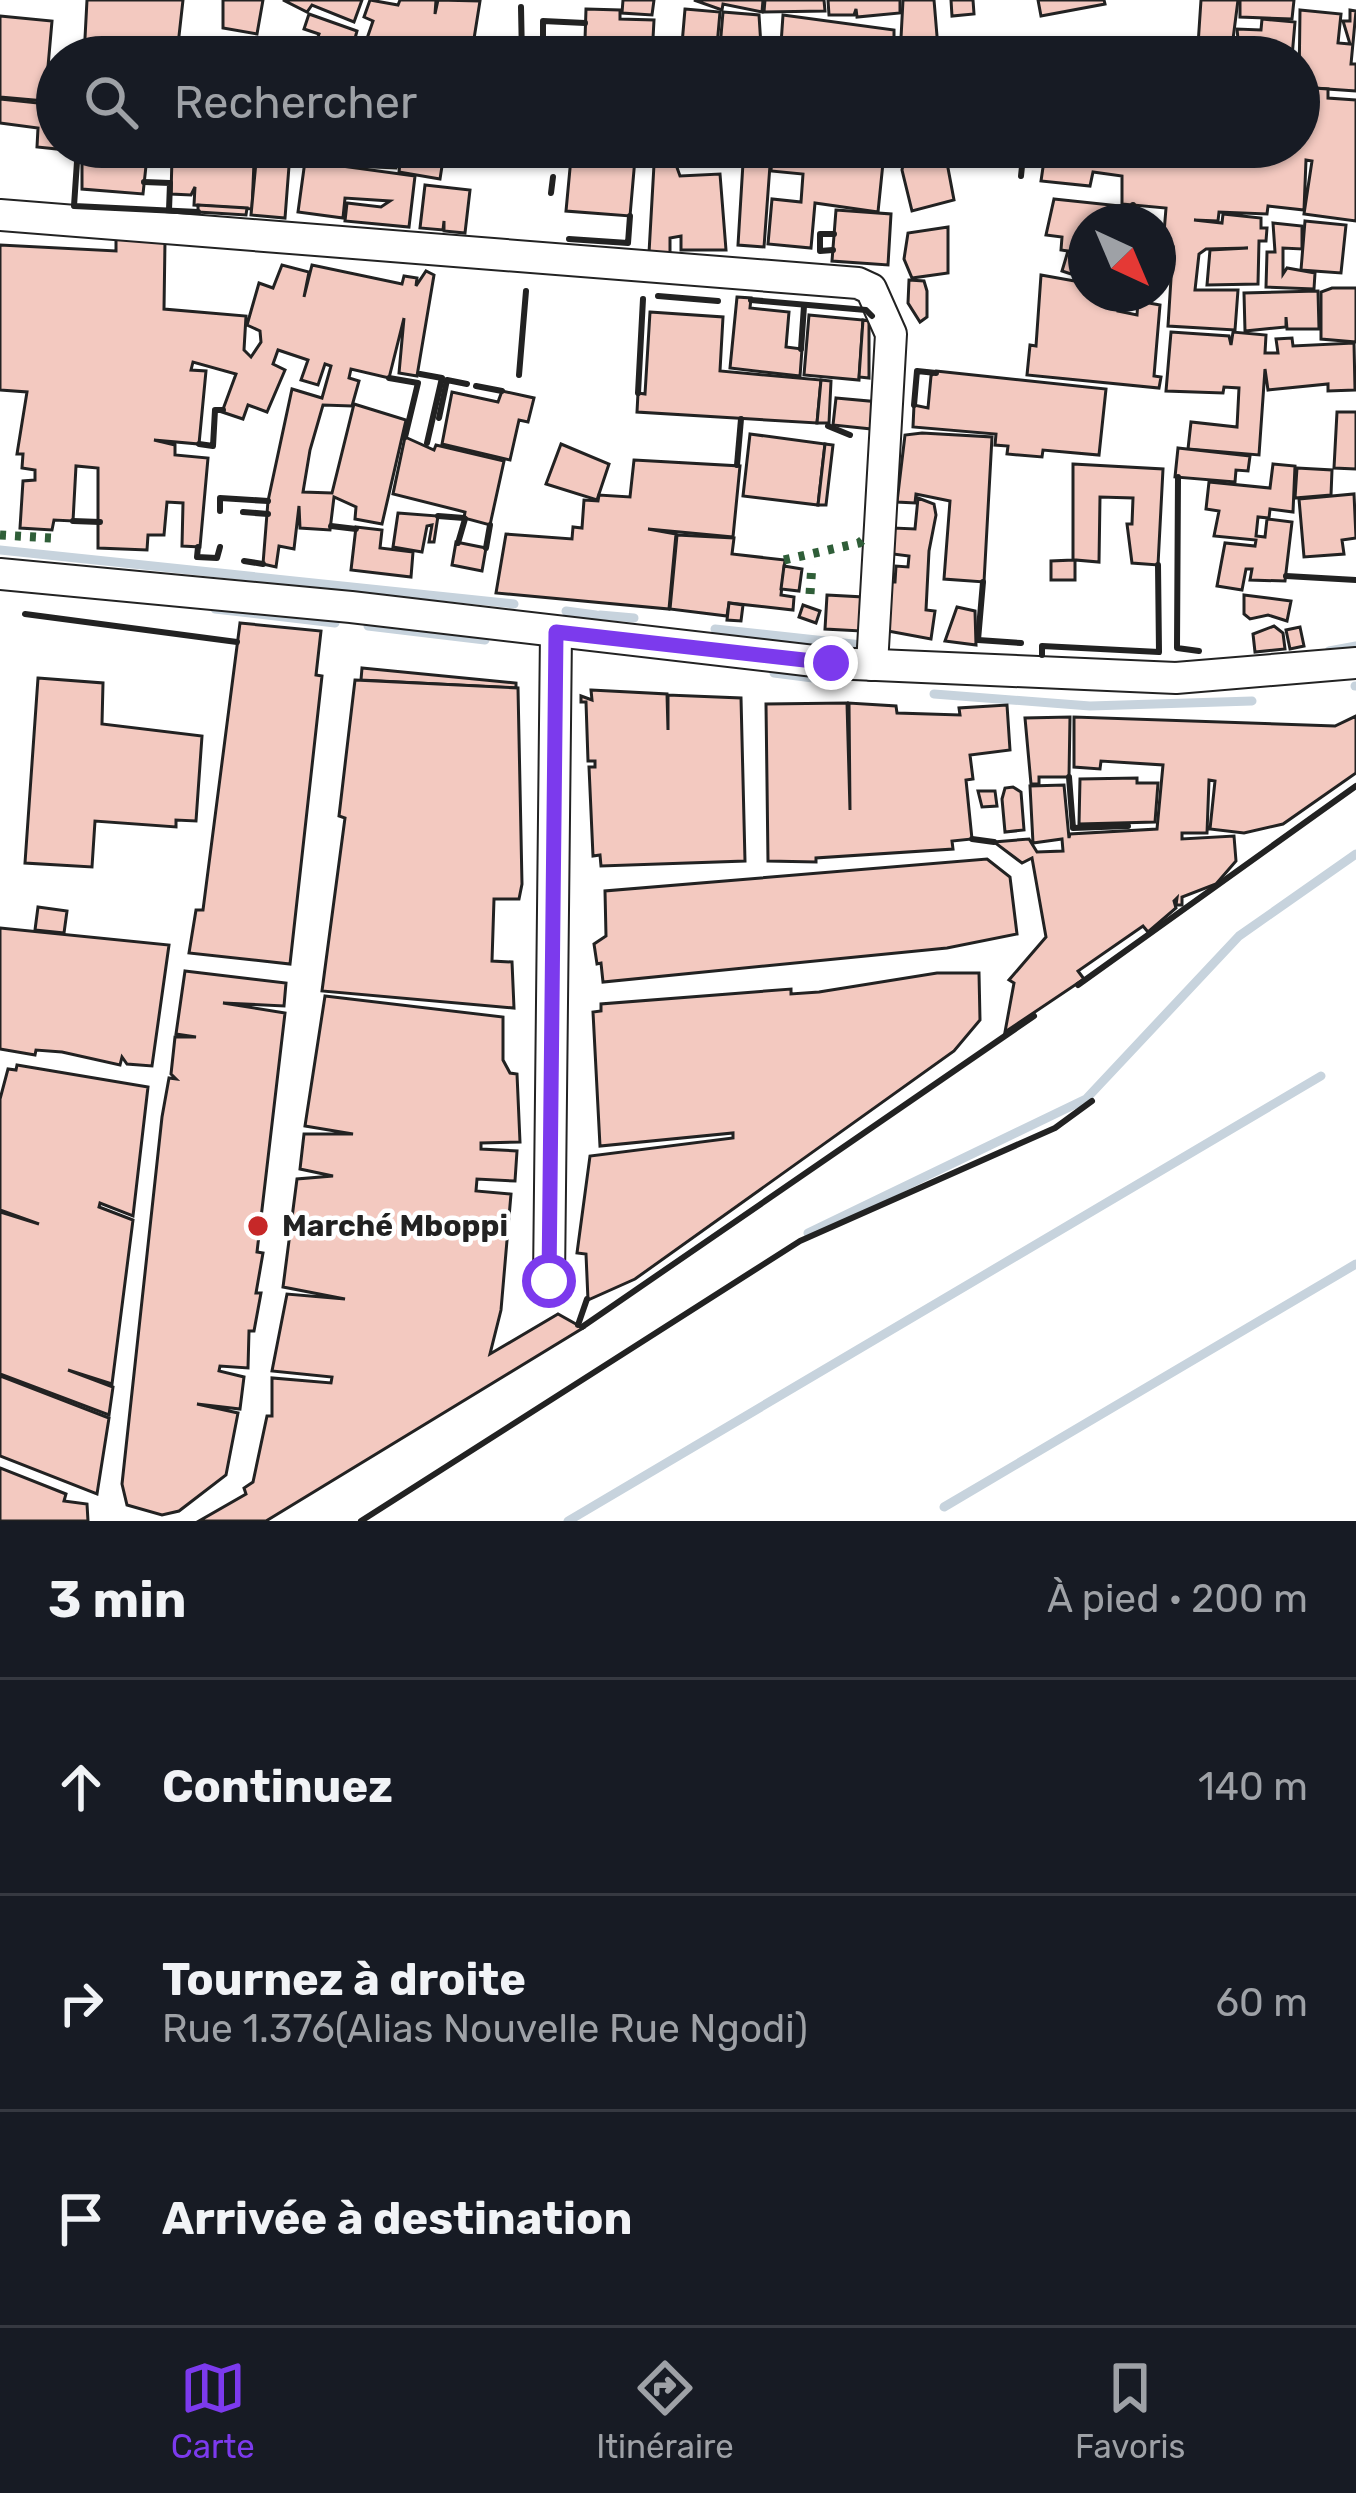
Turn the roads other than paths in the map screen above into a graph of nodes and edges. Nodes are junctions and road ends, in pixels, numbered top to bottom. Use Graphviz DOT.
graph roads {
  1 [pos="0,215"];
  2 [pos="0,574"];
  3 [pos="556,632"];
  4 [pos="1356,663"];
  5 [pos="872,665"];
  6 [pos="549,1281"];
  1 -- 5 [label="street"];
  2 -- 3 [label="street"];
  3 -- 5 [label="street"];
  3 -- 6 [label="street"];
  4 -- 5 [label="street"];
}
